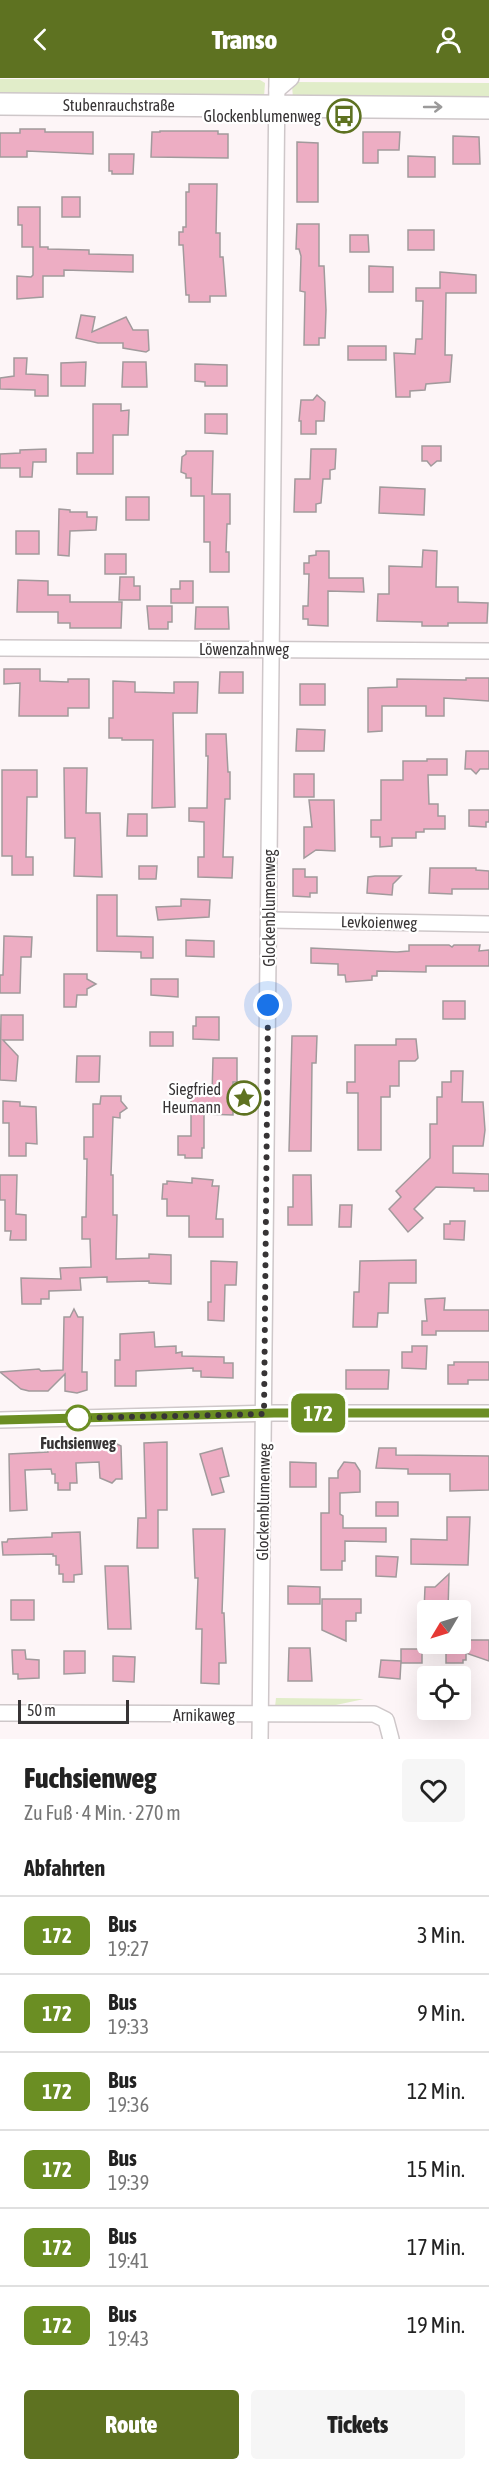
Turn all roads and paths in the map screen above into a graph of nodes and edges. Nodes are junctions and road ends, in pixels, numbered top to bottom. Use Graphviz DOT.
graph roads {
  1 [pos="291,78"];
  2 [pos="277,91"];
  3 [pos="0,104"];
  4 [pos="489,108"];
  5 [pos="0,648"];
  6 [pos="271,650"];
  7 [pos="489,651"];
  8 [pos="270,920"];
  9 [pos="489,924"];
  10 [pos="489,1413"];
  11 [pos="264,1414"];
  12 [pos="0,1420"];
  13 [pos="0,1713"];
  14 [pos="260,1715"];
  15 [pos="260,1739"];
  16 [pos="390,1739"];
  1 -- 2 [label="street"];
  2 -- 3 [label="main road, Stubenrauchstraße"];
  2 -- 4 [label="main road, Stubenrauchstraße, one-way"];
  2 -- 6 [label="street, Glockenblumenweg"];
  5 -- 6 [label="street, Löwenzahnweg"];
  6 -- 7 [label="street, Löwenzahnweg"];
  6 -- 8 [label="street, Glockenblumenweg"];
  8 -- 9 [label="street, Levkoienweg"];
  8 -- 11 [label="street, Glockenblumenweg"];
  10 -- 11 [label="street"];
  11 -- 12 [label="street"];
  11 -- 14 [label="street, Glockenblumenweg"];
  13 -- 14 [label="street, Arnikaweg"];
  14 -- 15 [label="street, Glockenblumenweg"];
  14 -- 16 [label="street, Arnikaweg"];
}
